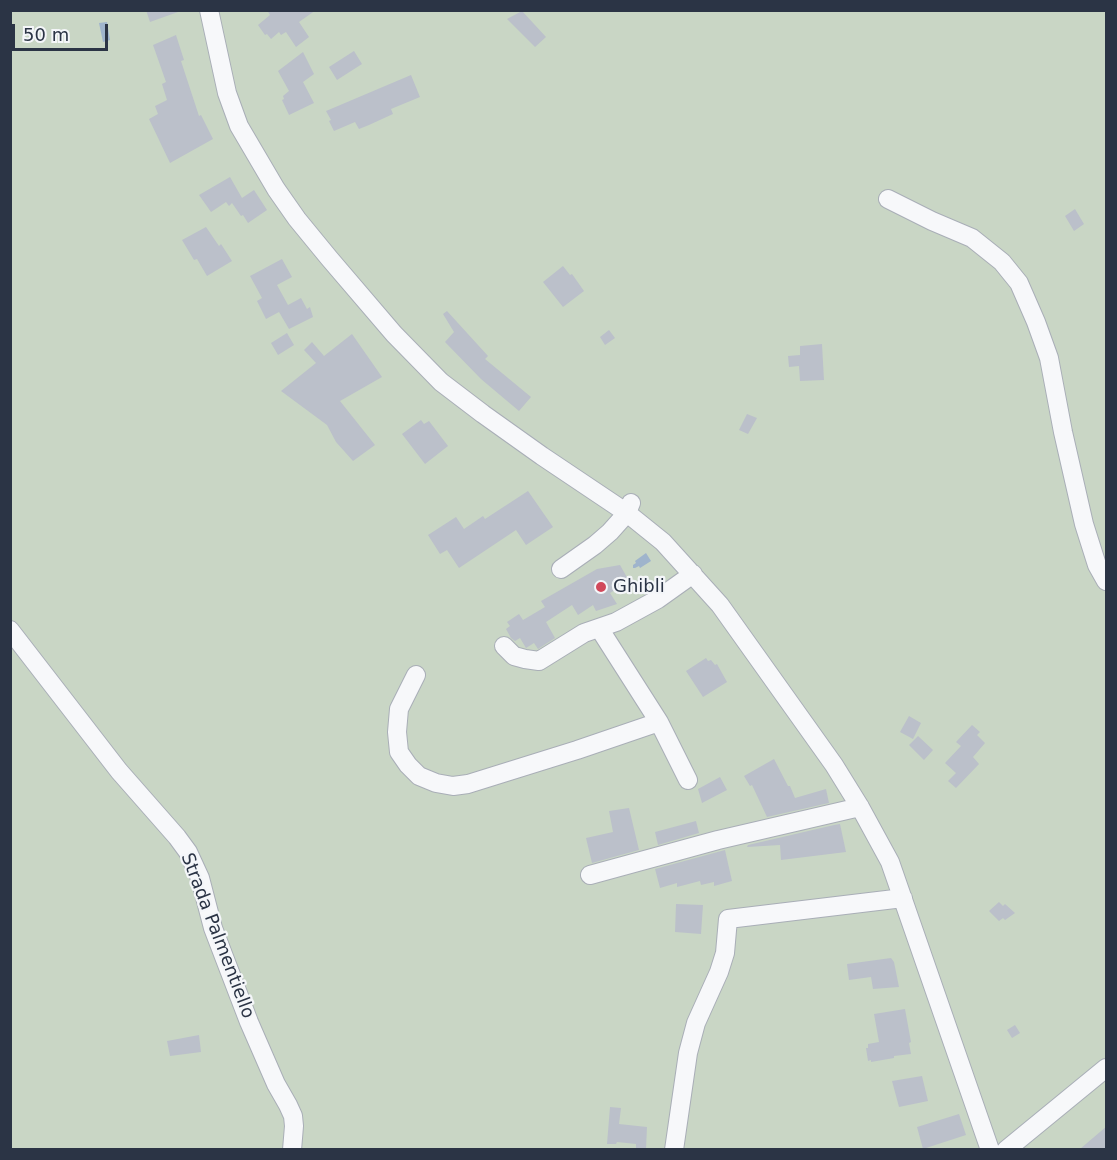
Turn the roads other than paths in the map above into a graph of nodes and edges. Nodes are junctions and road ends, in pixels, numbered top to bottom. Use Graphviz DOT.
graph roads {
  1 [pos="209,10"];
  2 [pos="888,199"];
  3 [pos="628,508"];
  4 [pos="561,569"];
  5 [pos="693,574"];
  6 [pos="1107,581"];
  7 [pos="599,628"];
  8 [pos="10,630"];
  9 [pos="504,646"];
  10 [pos="416,675"];
  11 [pos="659,722"];
  12 [pos="688,780"];
  13 [pos="860,807"];
  14 [pos="590,875"];
  15 [pos="903,898"];
  16 [pos="1107,1068"];
  17 [pos="292,1149"];
  18 [pos="674,1149"];
  19 [pos="990,1149"];
  20 [pos="1006,1149"];
  1 -- 3 [label="street"];
  2 -- 6 [label="street"];
  3 -- 4 [label="street"];
  3 -- 5 [label="street"];
  5 -- 7 [label="street"];
  5 -- 13 [label="street"];
  7 -- 9 [label="street"];
  7 -- 11 [label="street"];
  8 -- 17 [label="street, Strada Palmentiello"];
  10 -- 11 [label="street"];
  11 -- 12 [label="street"];
  13 -- 14 [label="street"];
  13 -- 15 [label="street"];
  15 -- 18 [label="street"];
  15 -- 19 [label="street"];
  16 -- 20 [label="street"];
}
